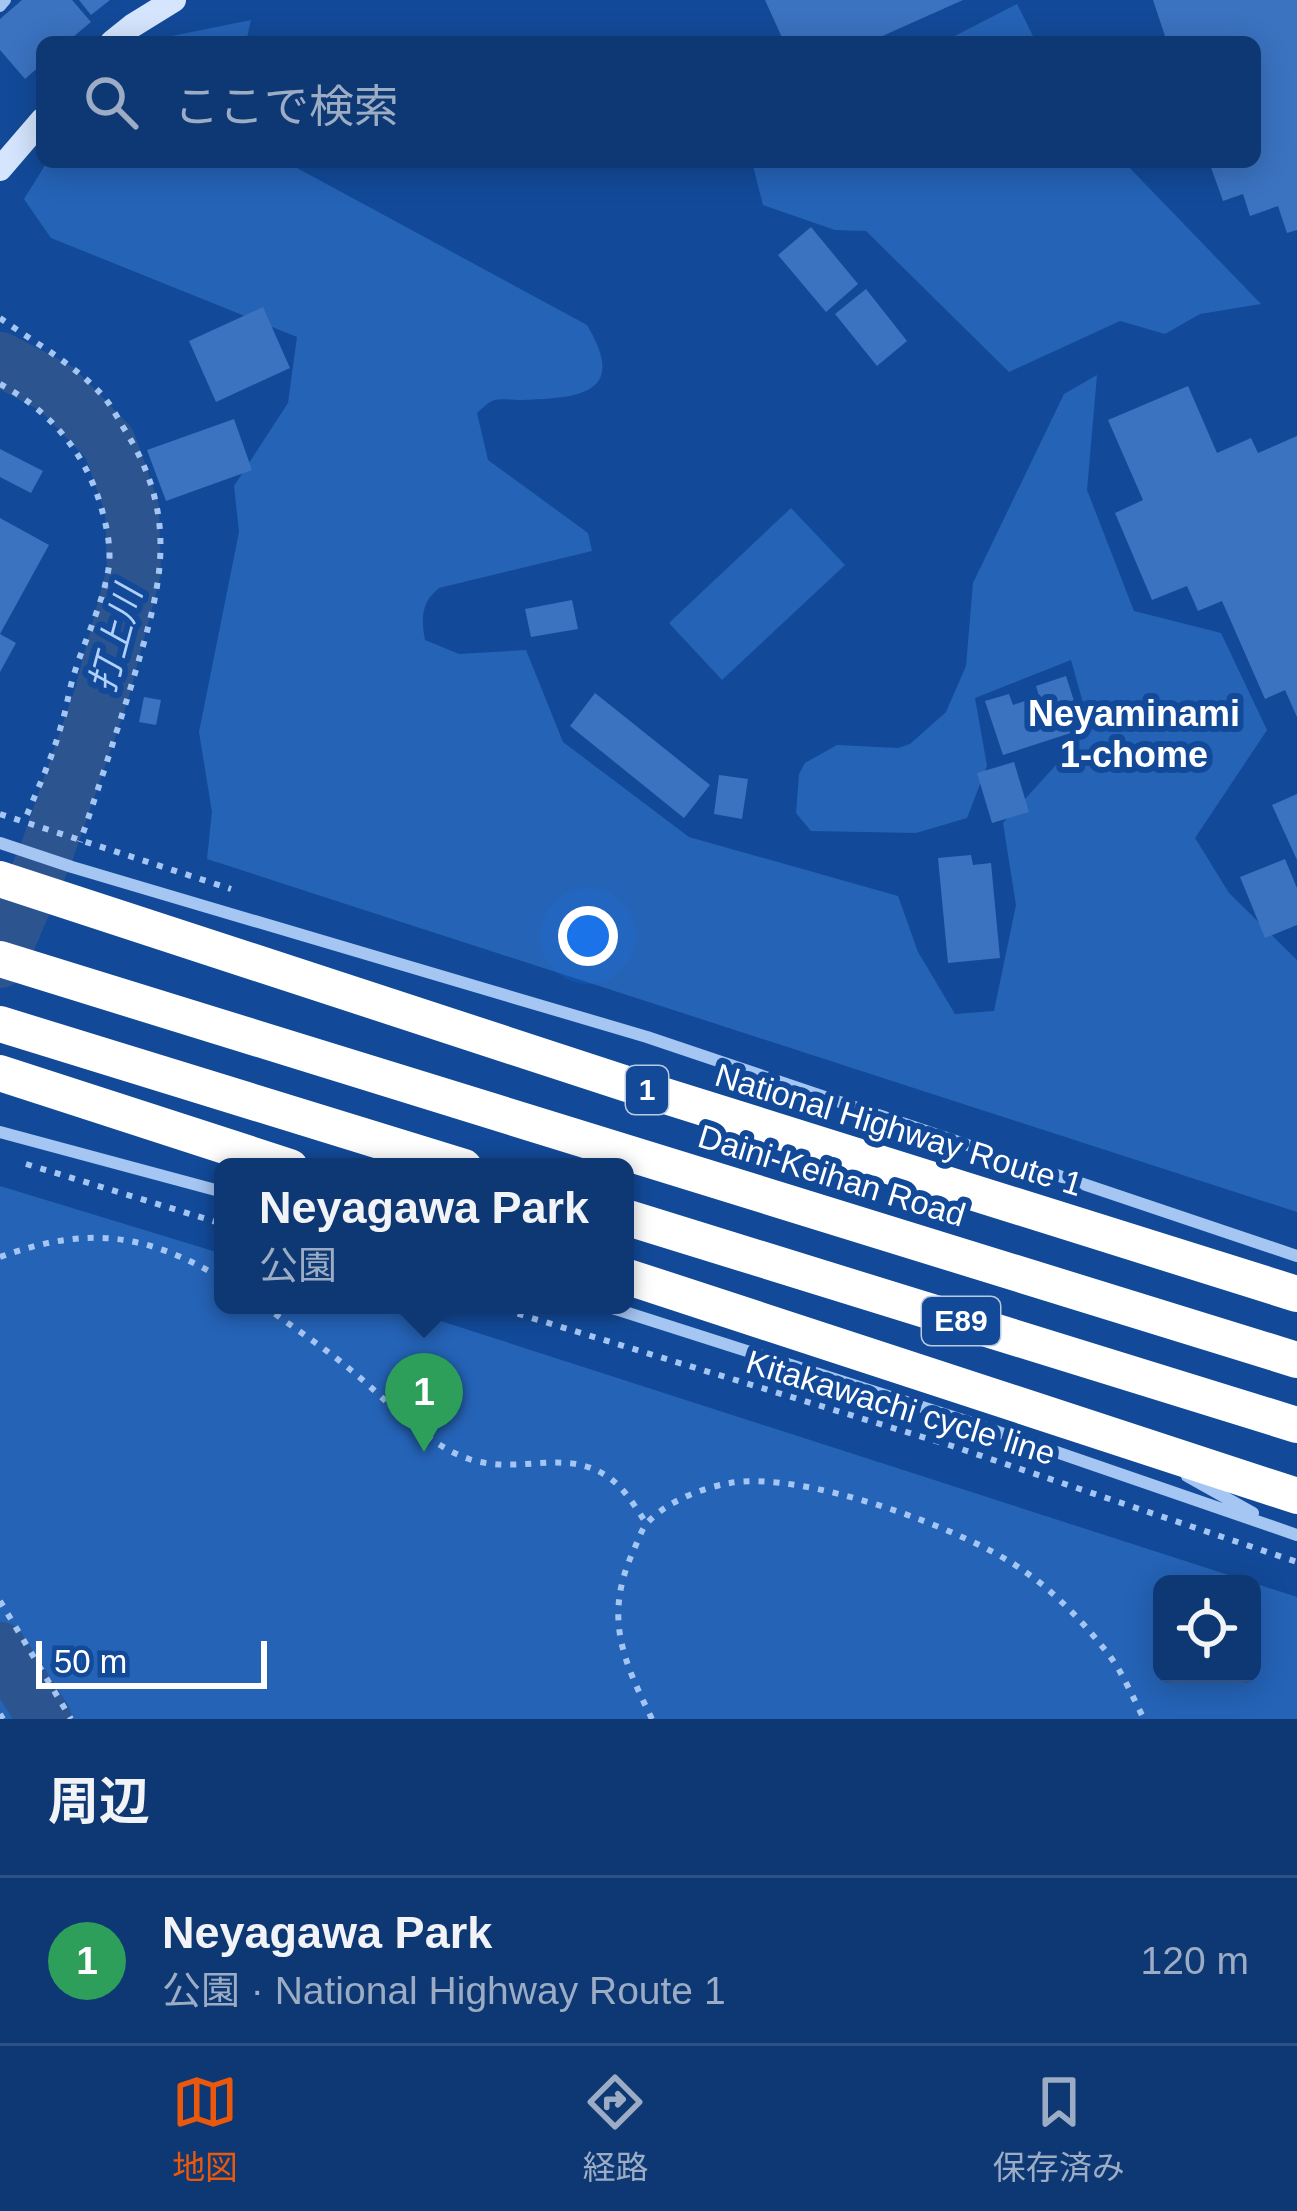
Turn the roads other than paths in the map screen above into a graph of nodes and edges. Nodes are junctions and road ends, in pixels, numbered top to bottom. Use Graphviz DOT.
graph roads {
  1 [pos="174,0"];
  2 [pos="120,36"];
  3 [pos="36,127"];
  4 [pos="0,169"];
  5 [pos="4,856"];
  6 [pos="0,959"];
  7 [pos="0,1024"];
  8 [pos="0,1073"];
  9 [pos="0,1132"];
  10 [pos="262,1158"];
  11 [pos="435,1158"];
  12 [pos="214,1190"];
  13 [pos="634,1220"];
  14 [pos="1297,1256"];
  15 [pos="634,1279"];
  16 [pos="1297,1294"];
  17 [pos="631,1314"];
  18 [pos="1297,1360"];
  19 [pos="1297,1425"];
  20 [pos="1108,1432"];
  21 [pos="1297,1496"];
  22 [pos="1291,1533"];
  1 -- 2 [label="street"];
  3 -- 4 [label="street"];
  5 -- 14 [label="street"];
  5 -- 16 [label="highway, National Highway Route 1 / 1, bridge"];
  6 -- 18 [label="highway, Daini-Keihan Road / E89, bridge"];
  7 -- 11 [label="highway, bridge"];
  8 -- 10 [label="highway"];
  9 -- 12 [label="street"];
  13 -- 19 [label="highway, E89"];
  15 -- 20 [label="highway"];
  17 -- 22 [label="street"];
  20 -- 21 [label="highway"];
  20 -- 22 [label="street"];
}
